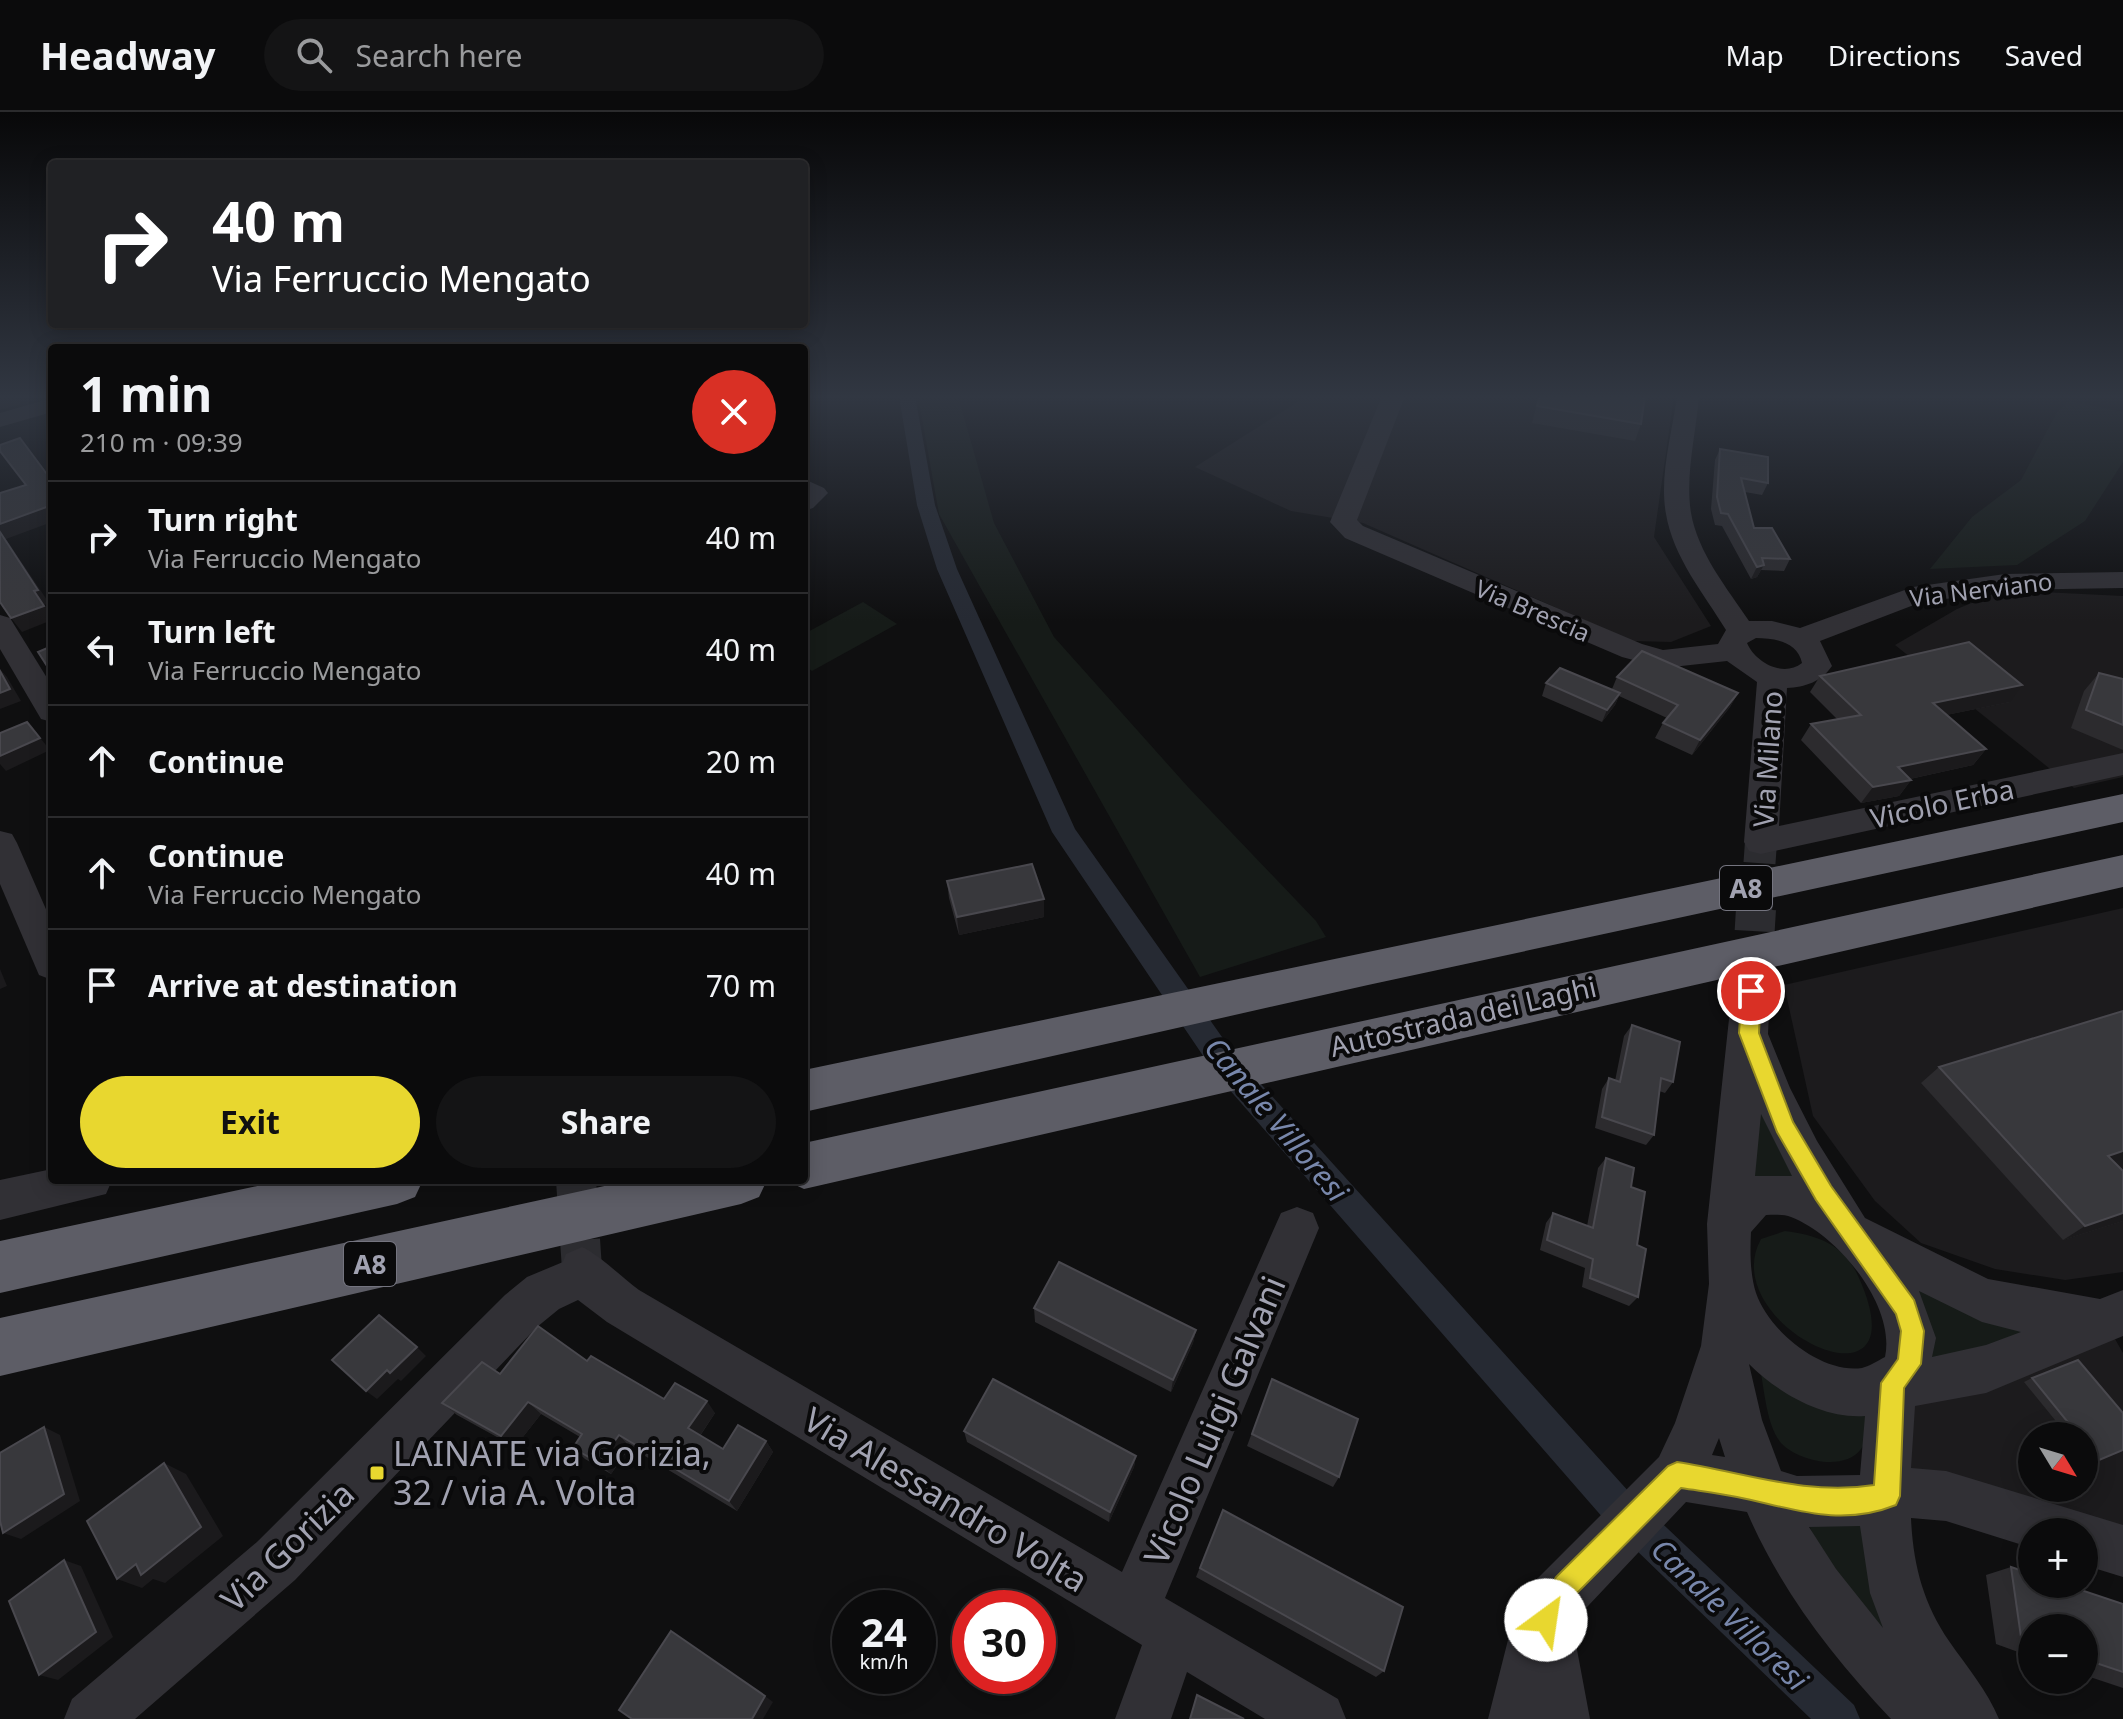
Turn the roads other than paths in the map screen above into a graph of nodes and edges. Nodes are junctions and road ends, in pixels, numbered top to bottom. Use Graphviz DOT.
graph roads {
  1 [pos="1364,471"];
  2 [pos="1681,471"];
  3 [pos="2123,580"];
  4 [pos="0,624"];
  5 [pos="1799,639"];
  6 [pos="1738,641"];
  7 [pos="1773,676"];
  8 [pos="43,717"];
  9 [pos="2123,764"];
  10 [pos="2123,808"];
  11 [pos="1761,842"];
  12 [pos="0,843"];
  13 [pos="2123,871"];
  14 [pos="48,956"];
  15 [pos="1751,991"];
  16 [pos="1749,1033"];
  17 [pos="808,1090"];
  18 [pos="808,1165"];
  19 [pos="73,1184"];
  20 [pos="379,1184"];
  21 [pos="723,1184"];
  22 [pos="0,1200"];
  23 [pos="1729,1224"];
  24 [pos="1297,1228"];
  25 [pos="1850,1229"];
  26 [pos="0,1267"];
  27 [pos="583,1272"];
  28 [pos="1731,1285"];
  29 [pos="2111,1317"];
  30 [pos="1724,1343"];
  31 [pos="0,1347"];
  32 [pos="1893,1383"];
  33 [pos="1677,1475"];
  34 [pos="1764,1493"];
  35 [pos="1887,1496"];
  36 [pos="2018,1518"];
  37 [pos="2098,1543"];
  38 [pos="2123,1551"];
  39 [pos="1556,1603"];
  40 [pos="1152,1623"];
  41 [pos="92,1719"];
  42 [pos="1143,1719"];
  43 [pos="1318,1719"];
  44 [pos="1516,1719"];
  45 [pos="1562,1719"];
  46 [pos="1930,1719"];
  47 [pos="1971,1719"];
  1 -- 6 [label="street, Via Brescia"];
  2 -- 6 [label="street"];
  3 -- 5 [label="street, Via Nerviano"];
  4 -- 8 [label="street"];
  5 -- 6 [label="street, Via Brescia"];
  5 -- 7 [label="street"];
  6 -- 7 [label="street"];
  7 -- 11 [label="street, Via Milano"];
  9 -- 11 [label="street, Vicolo Erba"];
  10 -- 17 [label="highway, A8"];
  12 -- 14 [label="street"];
  13 -- 18 [label="highway, Autostrada dei Laghi / A8"];
  15 -- 16 [label="street"];
  16 -- 23 [label="street"];
  16 -- 25 [label="street"];
  19 -- 22 [label="street"];
  20 -- 26 [label="highway"];
  21 -- 31 [label="highway, A8"];
  23 -- 25 [label="street"];
  23 -- 28 [label="street"];
  24 -- 40 [label="street, Vicolo Luigi Galvani"];
  25 -- 29 [label="street"];
  25 -- 32 [label="street"];
  27 -- 40 [label="street, Via Alessandro Volta"];
  27 -- 41 [label="street, Via Gorizia"];
  28 -- 30 [label="street"];
  28 -- 32 [label="street"];
  29 -- 32 [label="street"];
  30 -- 33 [label="street"];
  30 -- 34 [label="street"];
  32 -- 35 [label="street"];
  33 -- 34 [label="street"];
  33 -- 39 [label="street"];
  34 -- 35 [label="street"];
  34 -- 46 [label="street"];
  35 -- 36 [label="street"];
  35 -- 47 [label="street"];
  37 -- 38 [label="street"];
  39 -- 44 [label="street"];
  39 -- 45 [label="street"];
  40 -- 42 [label="street, Vicolo Luigi Galvani"];
  40 -- 43 [label="street, Via Alessandro Volta"];
}
